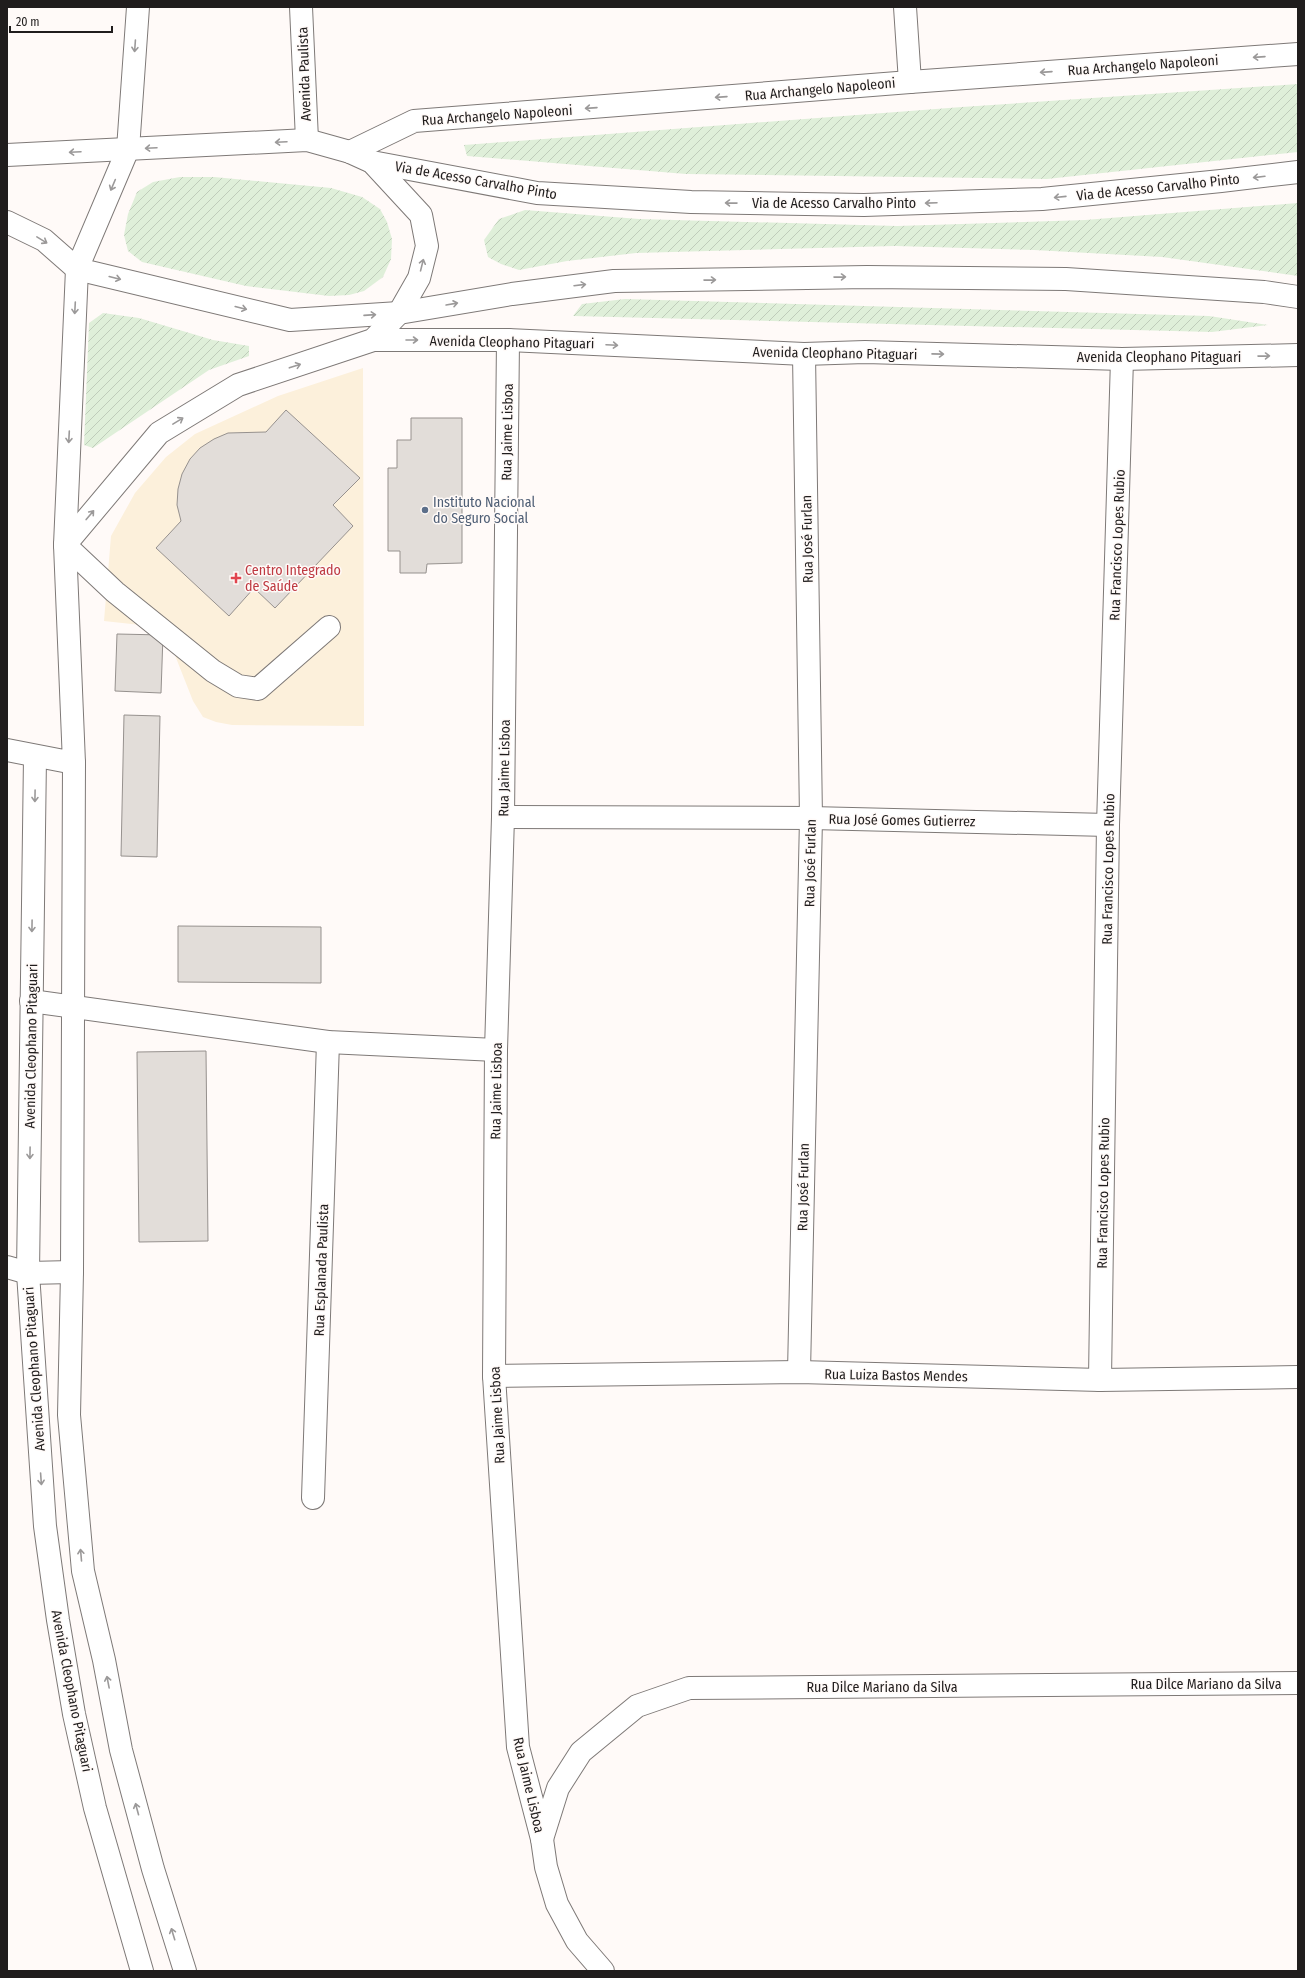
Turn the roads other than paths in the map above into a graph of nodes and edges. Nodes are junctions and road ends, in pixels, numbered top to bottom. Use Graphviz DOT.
graph roads {
  1 [pos="138,7"];
  2 [pos="301,7"];
  3 [pos="905,7"];
  4 [pos="1298,54"];
  5 [pos="910,82"];
  6 [pos="307,140"];
  7 [pos="128,149"];
  8 [pos="350,152"];
  9 [pos="7,155"];
  10 [pos="372,162"];
  11 [pos="1298,172"];
  12 [pos="7,222"];
  13 [pos="77,268"];
  14 [pos="1298,297"];
  15 [pos="399,313"];
  16 [pos="373,340"];
  17 [pos="508,340"];
  18 [pos="804,354"];
  19 [pos="1298,355"];
  20 [pos="1122,358"];
  21 [pos="65,544"];
  22 [pos="330,627"];
  23 [pos="7,750"];
  24 [pos="35,756"];
  25 [pos="74,763"];
  26 [pos="503,817"];
  27 [pos="811,818"];
  28 [pos="1108,825"];
  29 [pos="31,1001"];
  30 [pos="73,1006"];
  31 [pos="328,1042"];
  32 [pos="496,1050"];
  33 [pos="7,1267"];
  34 [pos="72,1272"];
  35 [pos="28,1273"];
  36 [pos="799,1372"];
  37 [pos="494,1376"];
  38 [pos="1298,1377"];
  39 [pos="1100,1380"];
  40 [pos="314,1498"];
  41 [pos="1298,1684"];
  42 [pos="542,1839"];
  43 [pos="142,1971"];
  44 [pos="185,1971"];
  45 [pos="602,1971"];
  1 -- 7 [label="street, one-way"];
  2 -- 6 [label="street, Avenida Paulista"];
  3 -- 5 [label="street"];
  4 -- 5 [label="street, Rua Archangelo Napoleoni, one-way"];
  5 -- 8 [label="street, Rua Archangelo Napoleoni, one-way"];
  6 -- 7 [label="street, one-way"];
  6 -- 8 [label="street"];
  7 -- 9 [label="street, one-way"];
  7 -- 13 [label="street, one-way"];
  8 -- 10 [label="street"];
  11 -- 10 [label="street, Via de Acesso Carvalho Pinto, one-way"];
  15 -- 10 [label="street, Avenida Cleophano Pitaguari, one-way"];
  12 -- 13 [label="street, one-way"];
  13 -- 15 [label="street, one-way"];
  13 -- 21 [label="street, one-way"];
  15 -- 14 [label="street, one-way"];
  15 -- 16 [label="street, Avenida Cleophano Pitaguari"];
  16 -- 17 [label="street, Avenida Cleophano Pitaguari, one-way"];
  21 -- 16 [label="street, Avenida Cleophano Pitaguari, one-way"];
  17 -- 18 [label="street, Avenida Cleophano Pitaguari, one-way"];
  17 -- 26 [label="street, Rua Jaime Lisboa"];
  18 -- 20 [label="street, Avenida Cleophano Pitaguari, one-way"];
  18 -- 27 [label="street, Rua José Furlan"];
  20 -- 19 [label="street, Avenida Cleophano Pitaguari, one-way"];
  20 -- 28 [label="street, Rua Francisco Lopes Rubio"];
  21 -- 22 [label="street"];
  21 -- 25 [label="street"];
  23 -- 24 [label="street"];
  24 -- 25 [label="street"];
  24 -- 29 [label="street, Avenida Cleophano Pitaguari, one-way"];
  25 -- 30 [label="street"];
  26 -- 27 [label="street, Rua José Gomes Gutierrez"];
  26 -- 32 [label="street, Rua Jaime Lisboa"];
  27 -- 28 [label="street, Rua José Gomes Gutierrez"];
  27 -- 36 [label="street, Rua José Furlan"];
  28 -- 39 [label="street, Rua Francisco Lopes Rubio"];
  29 -- 30 [label="street"];
  29 -- 35 [label="street, Avenida Cleophano Pitaguari, one-way"];
  30 -- 31 [label="street"];
  30 -- 34 [label="street"];
  31 -- 32 [label="street"];
  31 -- 40 [label="street, Rua Esplanada Paulista"];
  32 -- 37 [label="street, Rua Jaime Lisboa"];
  33 -- 35 [label="street"];
  34 -- 35 [label="street"];
  44 -- 34 [label="street, one-way"];
  35 -- 43 [label="street, Avenida Cleophano Pitaguari, one-way"];
  36 -- 37 [label="street, Rua Luiza Bastos Mendes"];
  36 -- 39 [label="street, Rua Luiza Bastos Mendes"];
  37 -- 42 [label="street, Rua Jaime Lisboa"];
  38 -- 39 [label="street, Rua Luiza Bastos Mendes"];
  41 -- 42 [label="street, Rua Dilce Mariano da Silva"];
  42 -- 45 [label="street, Rua Jaime Lisboa"];
}
